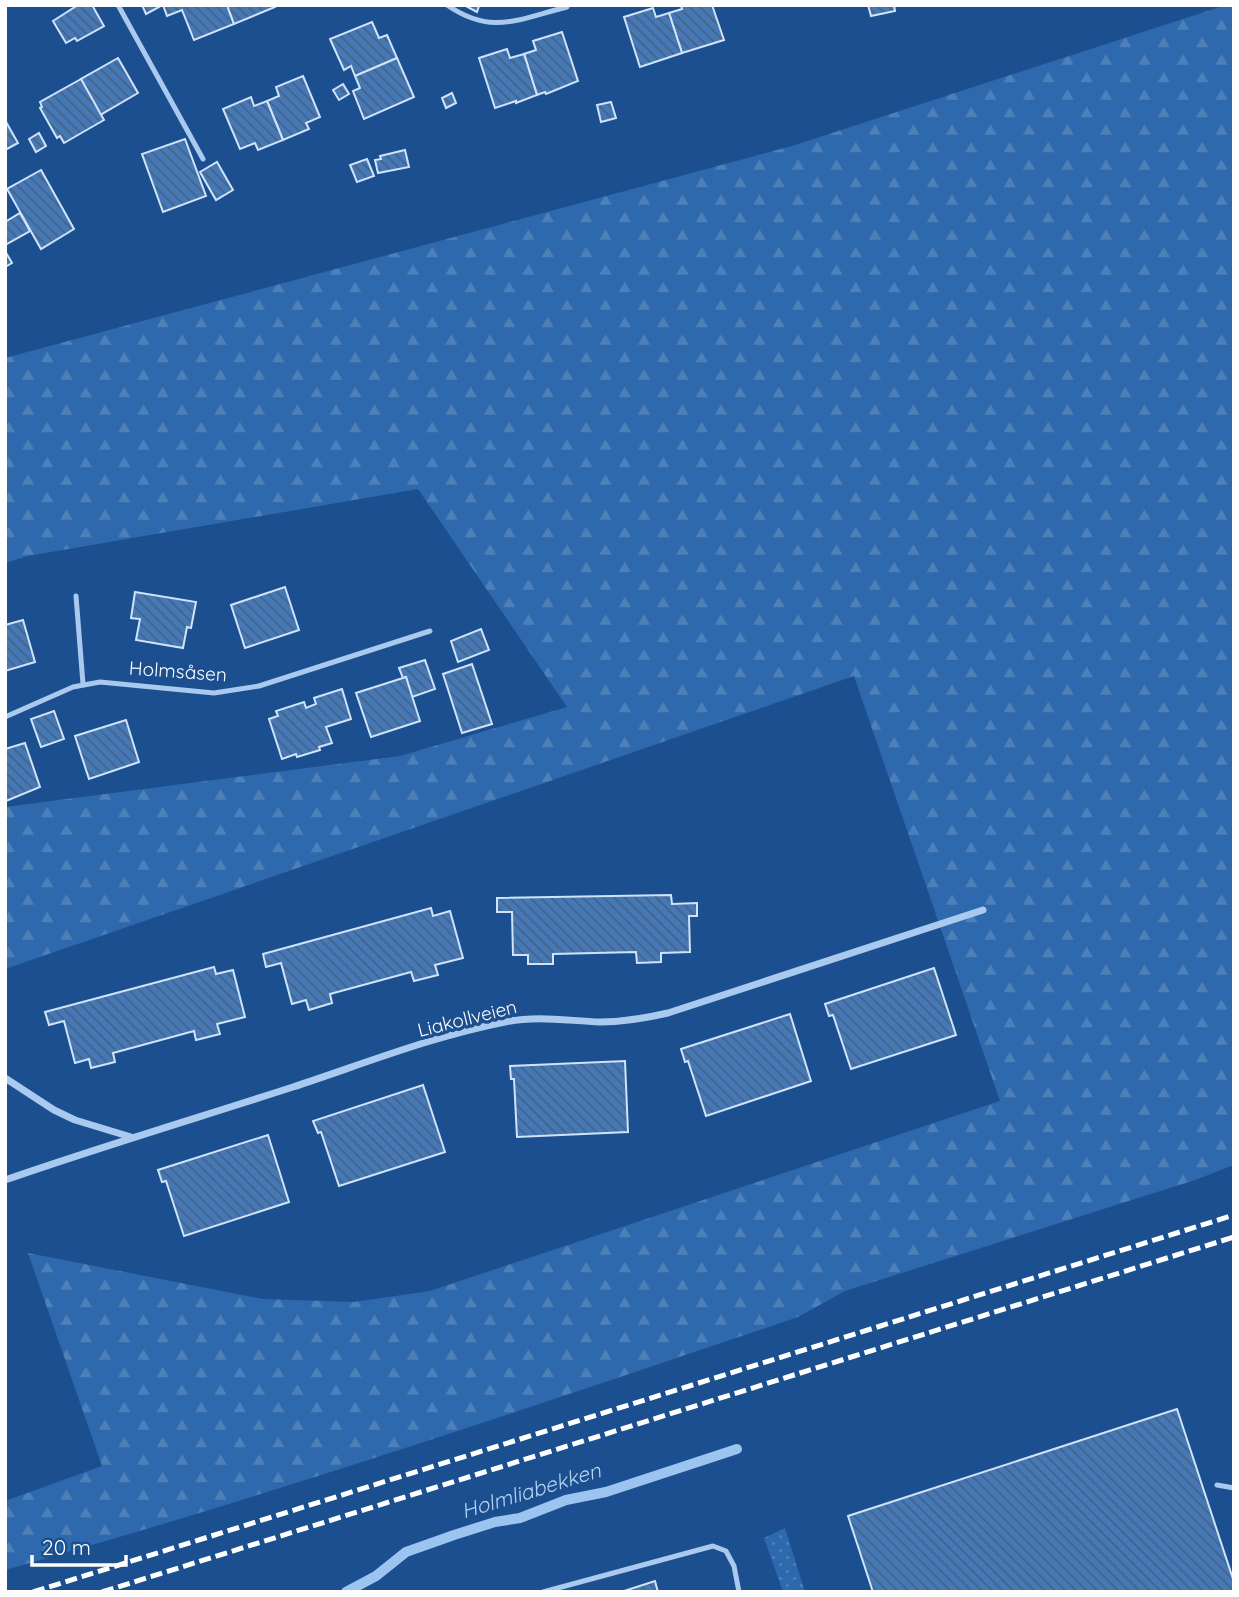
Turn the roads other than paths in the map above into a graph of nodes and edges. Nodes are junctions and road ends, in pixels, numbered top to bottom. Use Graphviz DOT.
graph roads {
  1 [pos="118,5"];
  2 [pos="447,5"];
  3 [pos="567,7"];
  4 [pos="203,159"];
  5 [pos="76,596"];
  6 [pos="430,631"];
  7 [pos="83,684"];
  8 [pos="5,717"];
  9 [pos="982,910"];
  10 [pos="5,1077"];
  11 [pos="131,1137"];
  12 [pos="5,1180"];
  13 [pos="1217,1485"];
  14 [pos="1234,1488"];
  15 [pos="543,1592"];
  16 [pos="739,1592"];
  1 -- 4 [label="lane"];
  2 -- 3 [label="lane"];
  5 -- 7 [label="lane"];
  6 -- 7 [label="lane, Holmsåsen"];
  7 -- 8 [label="lane, Holmsåsen"];
  9 -- 11 [label="street, Liakollveien"];
  10 -- 11 [label="street"];
  11 -- 12 [label="street, Liakollveien"];
  13 -- 14 [label="lane"];
  15 -- 16 [label="lane"];
}
